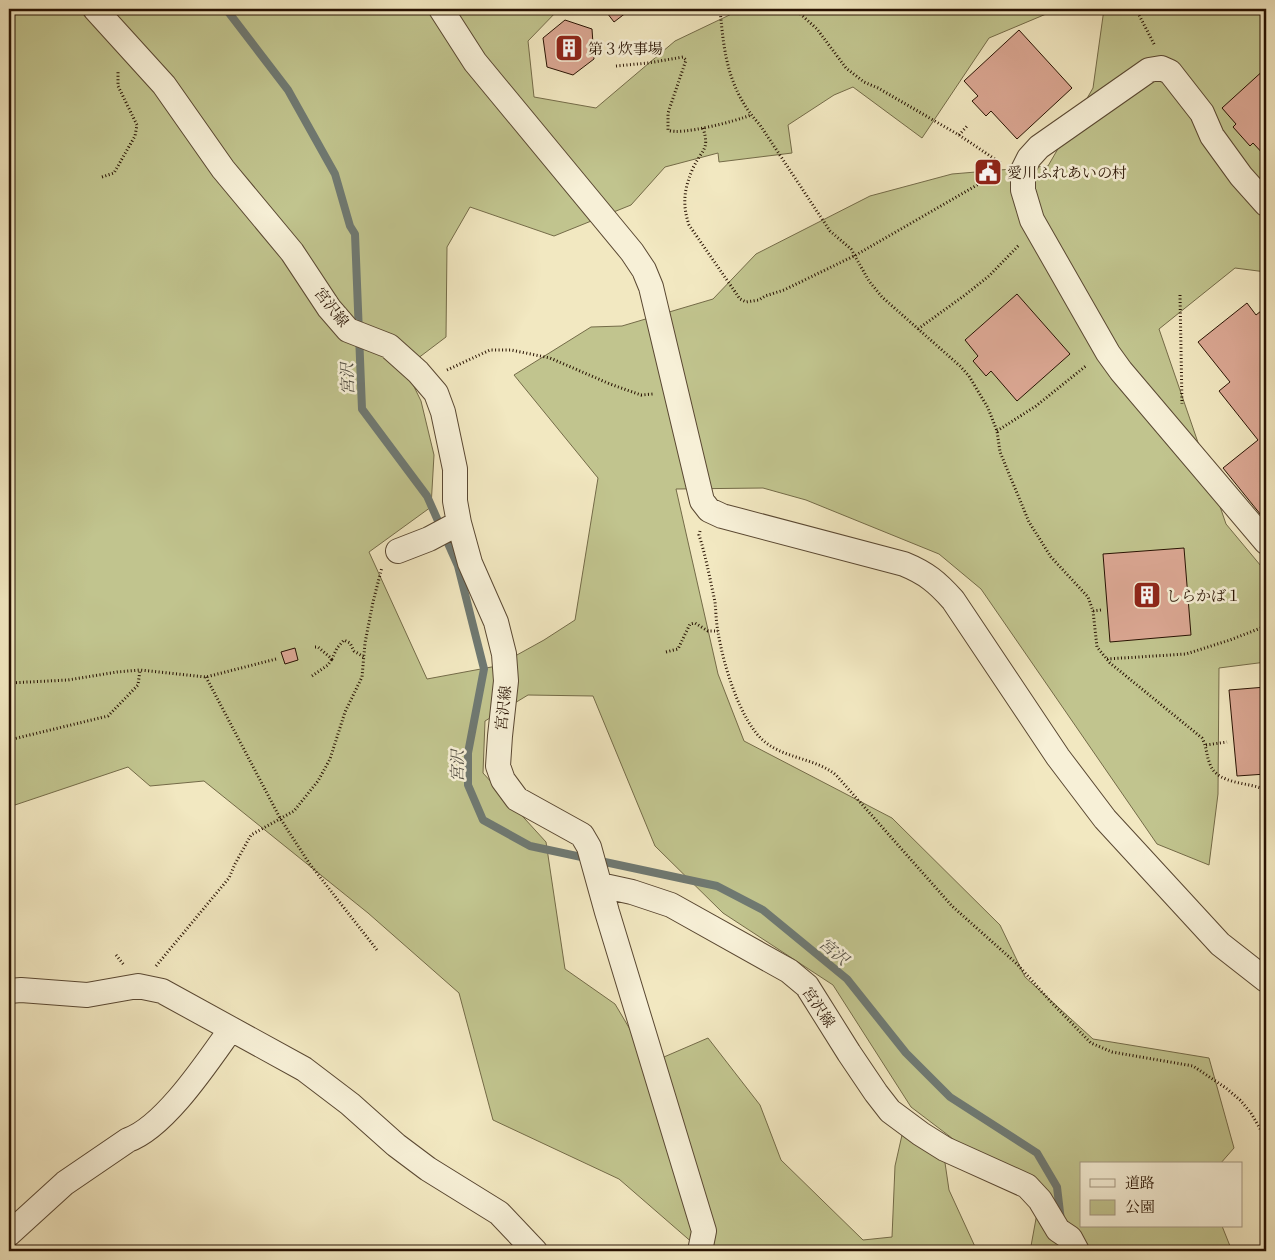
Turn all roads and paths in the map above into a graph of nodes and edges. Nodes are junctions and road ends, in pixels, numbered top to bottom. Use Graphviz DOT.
graph roads {
  1 [pos="94,9"];
  2 [pos="441,9"];
  3 [pos="720,9"];
  4 [pos="795,9"];
  5 [pos="1136,9"];
  6 [pos="135,51"];
  7 [pos="616,66"];
  8 [pos="1161,68"];
  9 [pos="751,115"];
  10 [pos="968,125"];
  11 [pos="703,128"];
  12 [pos="959,135"];
  13 [pos="1015,169"];
  14 [pos="102,177"];
  15 [pos="1266,204"];
  16 [pos="1036,228"];
  17 [pos="856,255"];
  18 [pos="1180,295"];
  19 [pos="918,329"];
  20 [pos="1108,353"];
  21 [pos="974,372"];
  22 [pos="969,376"];
  23 [pos="429,385"];
  24 [pos="675,387"];
  25 [pos="997,431"];
  26 [pos="1178,438"];
  27 [pos="709,510"];
  28 [pos="459,523"];
  29 [pos="1266,542"];
  30 [pos="398,551"];
  31 [pos="1101,610"];
  32 [pos="1093,611"];
  33 [pos="1266,626"];
  34 [pos="718,631"];
  35 [pos="315,647"];
  36 [pos="666,652"];
  37 [pos="364,657"];
  38 [pos="332,658"];
  39 [pos="276,659"];
  40 [pos="1107,659"];
  41 [pos="140,670"];
  42 [pos="312,676"];
  43 [pos="206,677"];
  44 [pos="9,683"];
  45 [pos="9,740"];
  46 [pos="1227,742"];
  47 [pos="1206,745"];
  48 [pos="1265,788"];
  49 [pos="280,818"];
  50 [pos="600,885"];
  51 [pos="377,950"];
  52 [pos="1266,980"];
  53 [pos="143,987"];
  54 [pos="9,990"];
  55 [pos="232,1029"];
  56 [pos="1266,1139"];
  57 [pos="9,1234"];
  58 [pos="534,1251"];
  59 [pos="700,1251"];
  60 [pos="1077,1251"];
  1 -- 6 [label="street, 宮沢線"];
  2 -- 24 [label="street"];
  3 -- 9 [label="path"];
  4 -- 12 [label="path"];
  5 -- 8 [label="path"];
  6 -- 14 [label="path"];
  6 -- 23 [label="street, 宮沢線"];
  7 -- 11 [label="path"];
  8 -- 13 [label="street"];
  8 -- 15 [label="street"];
  9 -- 11 [label="path"];
  9 -- 17 [label="path"];
  10 -- 12 [label="path"];
  11 -- 17 [label="path"];
  12 -- 13 [label="path"];
  13 -- 16 [label="street"];
  13 -- 17 [label="path"];
  16 -- 19 [label="path"];
  16 -- 20 [label="street"];
  17 -- 19 [label="path"];
  18 -- 26 [label="path"];
  19 -- 22 [label="path"];
  20 -- 25 [label="path"];
  20 -- 26 [label="street"];
  21 -- 22 [label="path"];
  22 -- 25 [label="path"];
  23 -- 24 [label="path"];
  23 -- 28 [label="street, 宮沢線"];
  24 -- 27 [label="street"];
  25 -- 32 [label="path"];
  26 -- 29 [label="street"];
  27 -- 34 [label="path"];
  27 -- 52 [label="street"];
  28 -- 30 [label="street"];
  28 -- 50 [label="street, 宮沢線"];
  30 -- 37 [label="path"];
  31 -- 32 [label="path"];
  32 -- 40 [label="path"];
  33 -- 40 [label="path"];
  34 -- 36 [label="path"];
  34 -- 56 [label="path"];
  35 -- 38 [label="path"];
  37 -- 38 [label="path"];
  37 -- 49 [label="path"];
  38 -- 42 [label="path"];
  39 -- 43 [label="path"];
  40 -- 47 [label="path"];
  41 -- 43 [label="path"];
  41 -- 44 [label="path"];
  41 -- 45 [label="path"];
  43 -- 49 [label="path"];
  46 -- 47 [label="path"];
  47 -- 48 [label="path"];
  49 -- 51 [label="path"];
  49 -- 53 [label="path"];
  50 -- 59 [label="street"];
  50 -- 60 [label="street, 宮沢線"];
  53 -- 54 [label="street"];
  53 -- 55 [label="street"];
  55 -- 57 [label="street"];
  55 -- 58 [label="street"];
}
